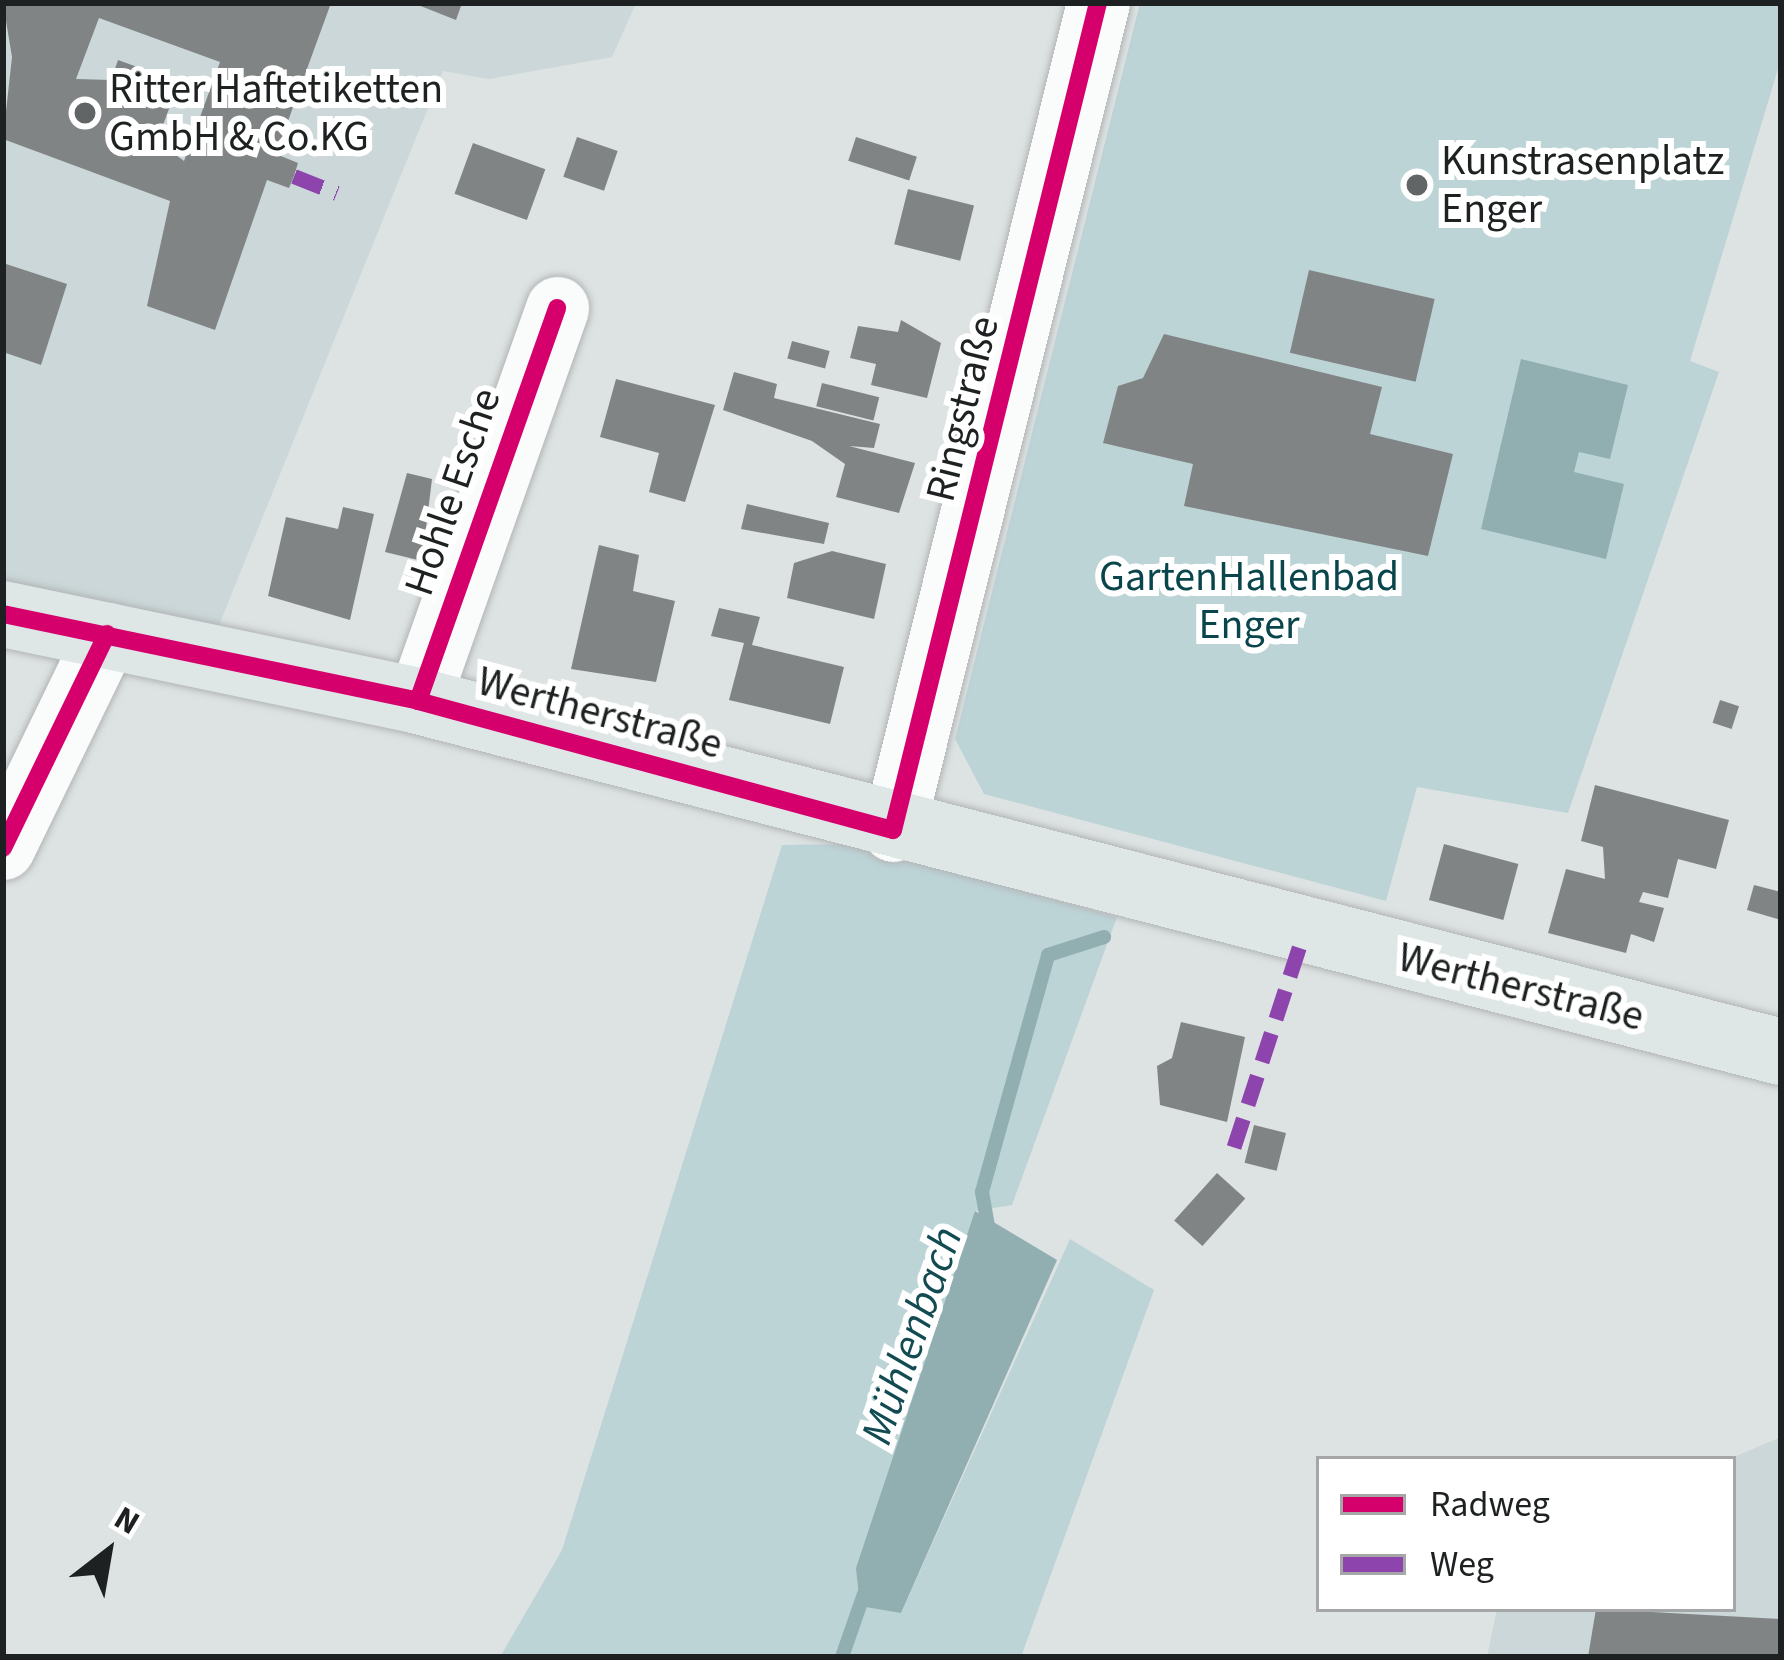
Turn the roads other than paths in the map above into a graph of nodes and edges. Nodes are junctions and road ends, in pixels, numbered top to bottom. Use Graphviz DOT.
graph roads {
  1 [pos="1098,3"];
  2 [pos="557,308"];
  3 [pos="3,614"];
  4 [pos="107,634"];
  5 [pos="418,701"];
  6 [pos="893,830"];
  7 [pos="3,848"];
  8 [pos="1781,1052"];
  1 -- 6 [label="street, Ringstraße"];
  2 -- 5 [label="street, Hohle Esche"];
  3 -- 4 [label="main road, Wertherstraße"];
  4 -- 5 [label="main road, Wertherstraße"];
  4 -- 7 [label="street"];
  5 -- 6 [label="main road, Wertherstraße"];
  6 -- 8 [label="main road, Wertherstraße"];
}
